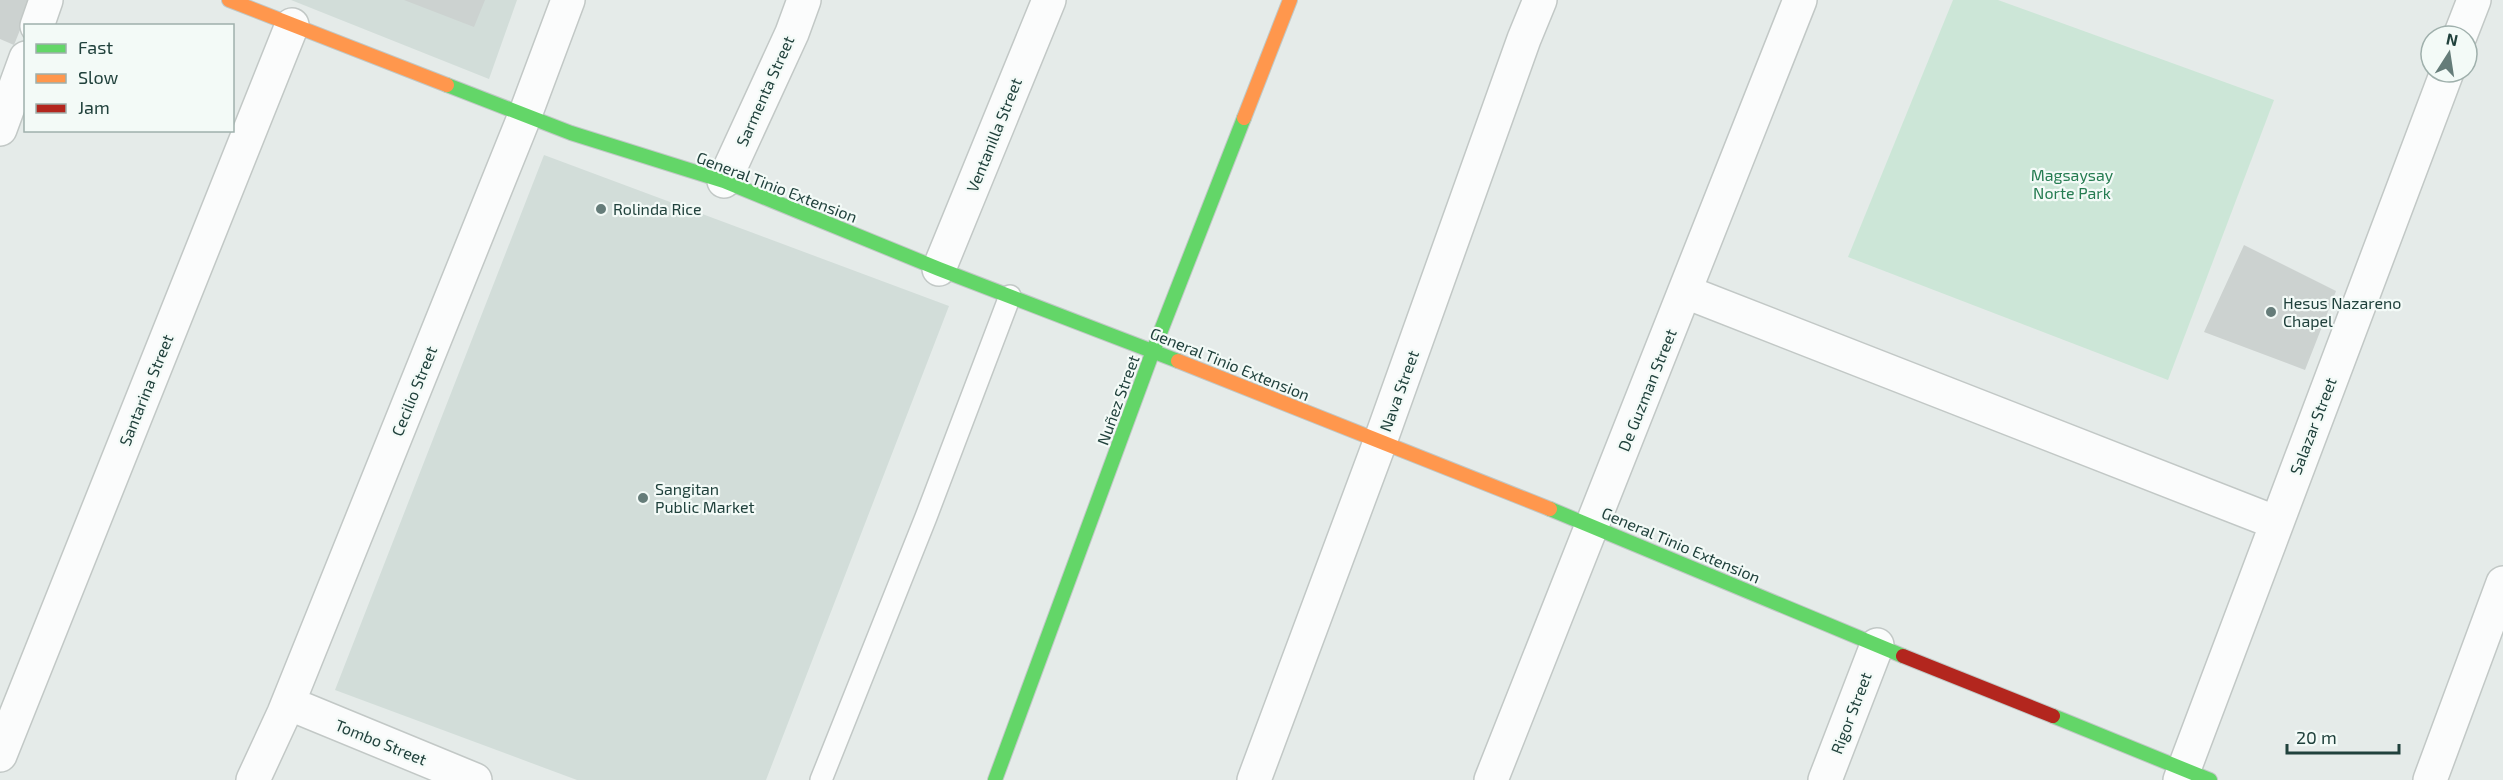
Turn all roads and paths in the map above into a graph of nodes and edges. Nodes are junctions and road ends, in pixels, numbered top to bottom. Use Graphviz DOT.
graph roads {
  1 [pos="46,0"];
  2 [pos="228,0"];
  3 [pos="568,0"];
  4 [pos="804,0"];
  5 [pos="1049,0"];
  6 [pos="1290,0"];
  7 [pos="1540,0"];
  8 [pos="1800,0"];
  9 [pos="2474,0"];
  10 [pos="38,24"];
  11 [pos="2465,24"];
  12 [pos="292,25"];
  13 [pos="24,63"];
  14 [pos="2442,84"];
  15 [pos="525,115"];
  16 [pos="0,129"];
  17 [pos="724,182"];
  18 [pos="939,269"];
  19 [pos="1686,292"];
  20 [pos="1010,296"];
  21 [pos="1153,351"];
  22 [pos="1380,442"];
  23 [pos="2277,523"];
  24 [pos="1593,526"];
  25 [pos="2503,583"];
  26 [pos="1877,645"];
  27 [pos="288,703"];
  28 [pos="0,755"];
  29 [pos="2191,777"];
  30 [pos="253,780"];
  31 [pos="475,780"];
  32 [pos="821,780"];
  33 [pos="995,780"];
  34 [pos="1254,780"];
  35 [pos="1491,780"];
  36 [pos="1826,780"];
  37 [pos="2430,780"];
  1 -- 10 [label="street"];
  2 -- 12 [label="street, General Tinio Extension"];
  3 -- 15 [label="street, Cecilio Street"];
  4 -- 17 [label="street, Sarmenta Street"];
  5 -- 18 [label="street, Ventanilla Street"];
  6 -- 21 [label="street, Nuñez Street"];
  7 -- 22 [label="street, Nava Street"];
  8 -- 19 [label="street, De Guzman Street"];
  9 -- 11 [label="street"];
  12 -- 15 [label="street, General Tinio Extension"];
  12 -- 28 [label="street, Santarina Street"];
  13 -- 16 [label="street"];
  14 -- 23 [label="street, Salazar Street"];
  15 -- 17 [label="street, General Tinio Extension"];
  15 -- 27 [label="street, Cecilio Street"];
  17 -- 18 [label="street, General Tinio Extension"];
  18 -- 20 [label="street, General Tinio Extension"];
  19 -- 23 [label="street"];
  19 -- 24 [label="street, De Guzman Street"];
  20 -- 21 [label="street, General Tinio Extension"];
  20 -- 32 [label="lane"];
  21 -- 22 [label="street, General Tinio Extension"];
  21 -- 33 [label="street, Nuñez Street"];
  22 -- 24 [label="street, General Tinio Extension"];
  22 -- 34 [label="street, Nava Street"];
  23 -- 29 [label="street, Salazar Street"];
  24 -- 26 [label="street, General Tinio Extension"];
  24 -- 35 [label="street, De Guzman Street"];
  25 -- 37 [label="street"];
  26 -- 29 [label="street, General Tinio Extension"];
  26 -- 36 [label="street, Rigor Street"];
  27 -- 30 [label="street, Cecilio Street"];
  27 -- 31 [label="street, Tombo Street"];
}
